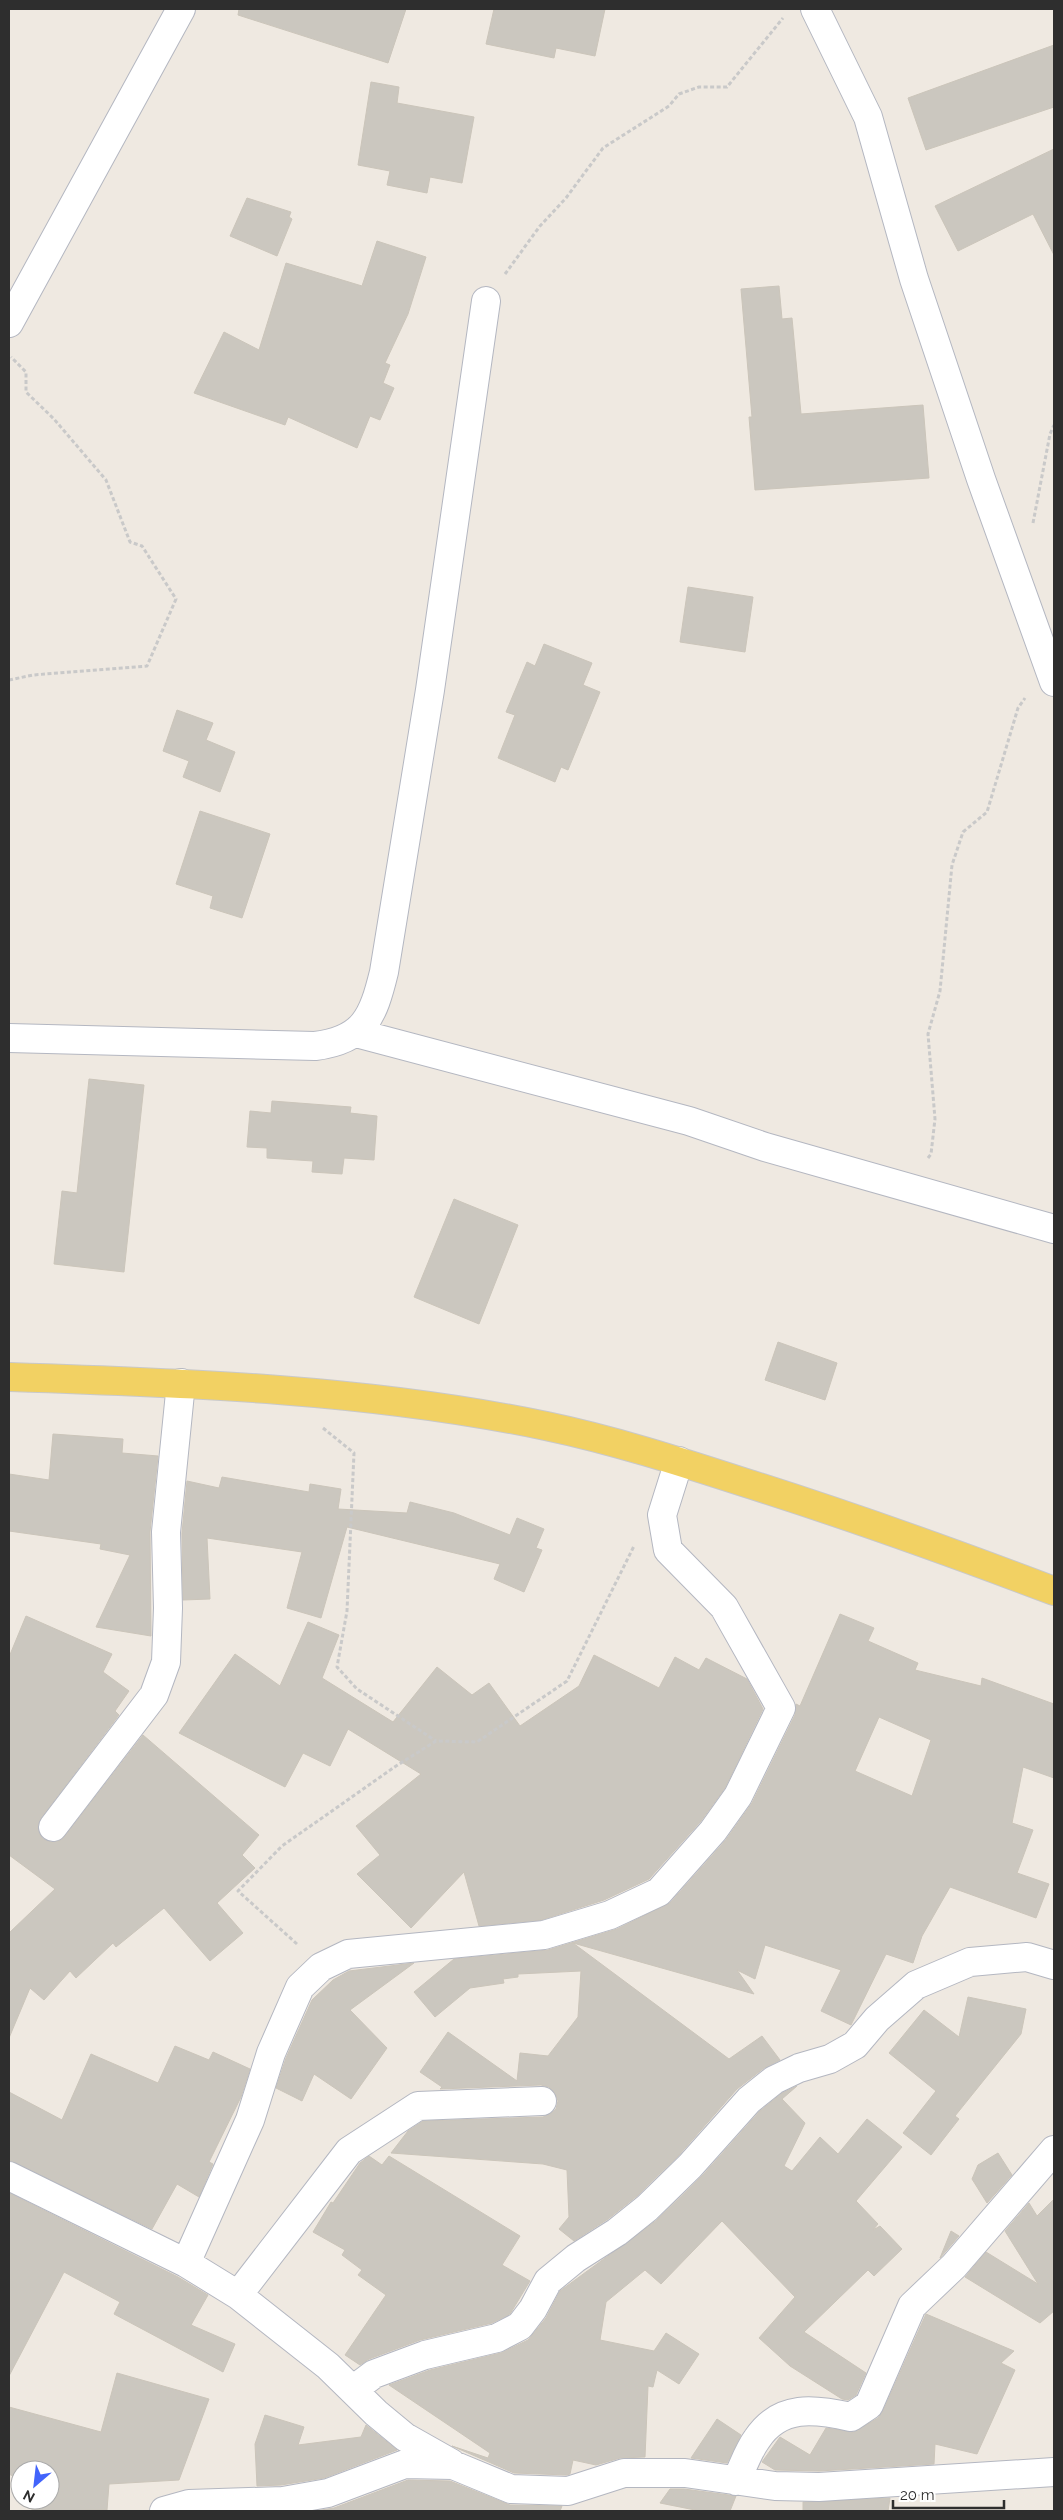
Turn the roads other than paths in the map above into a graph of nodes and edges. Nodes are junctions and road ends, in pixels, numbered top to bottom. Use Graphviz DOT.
graph roads {
  1 [pos="181,9"];
  2 [pos="815,9"];
  3 [pos="486,301"];
  4 [pos="9,323"];
  5 [pos="1052,669"];
  6 [pos="356,1033"];
  7 [pos="9,1038"];
  8 [pos="1054,1229"];
  9 [pos="9,1377"];
  10 [pos="181,1383"];
  11 [pos="679,1461"];
  12 [pos="1054,1591"];
  13 [pos="53,1827"];
  14 [pos="1054,1965"];
  15 [pos="542,2101"];
  16 [pos="1054,2150"];
  17 [pos="9,2176"];
  18 [pos="186,2263"];
  19 [pos="238,2295"];
  20 [pos="354,2389"];
  21 [pos="453,2465"];
  22 [pos="1054,2472"];
  23 [pos="736,2480"];
  24 [pos="509,2500"];
  25 [pos="164,2511"];
  1 -- 4 [label="street"];
  2 -- 5 [label="street"];
  3 -- 6 [label="street"];
  6 -- 7 [label="street"];
  6 -- 8 [label="street"];
  9 -- 10 [label="main road"];
  10 -- 11 [label="main road"];
  10 -- 13 [label="street"];
  11 -- 12 [label="main road"];
  11 -- 18 [label="street"];
  14 -- 20 [label="street"];
  15 -- 19 [label="street"];
  16 -- 23 [label="street"];
  17 -- 18 [label="street"];
  18 -- 19 [label="street"];
  19 -- 20 [label="street"];
  20 -- 21 [label="street"];
  21 -- 24 [label="street"];
  21 -- 25 [label="street"];
  22 -- 23 [label="street"];
  23 -- 24 [label="street"];
}
